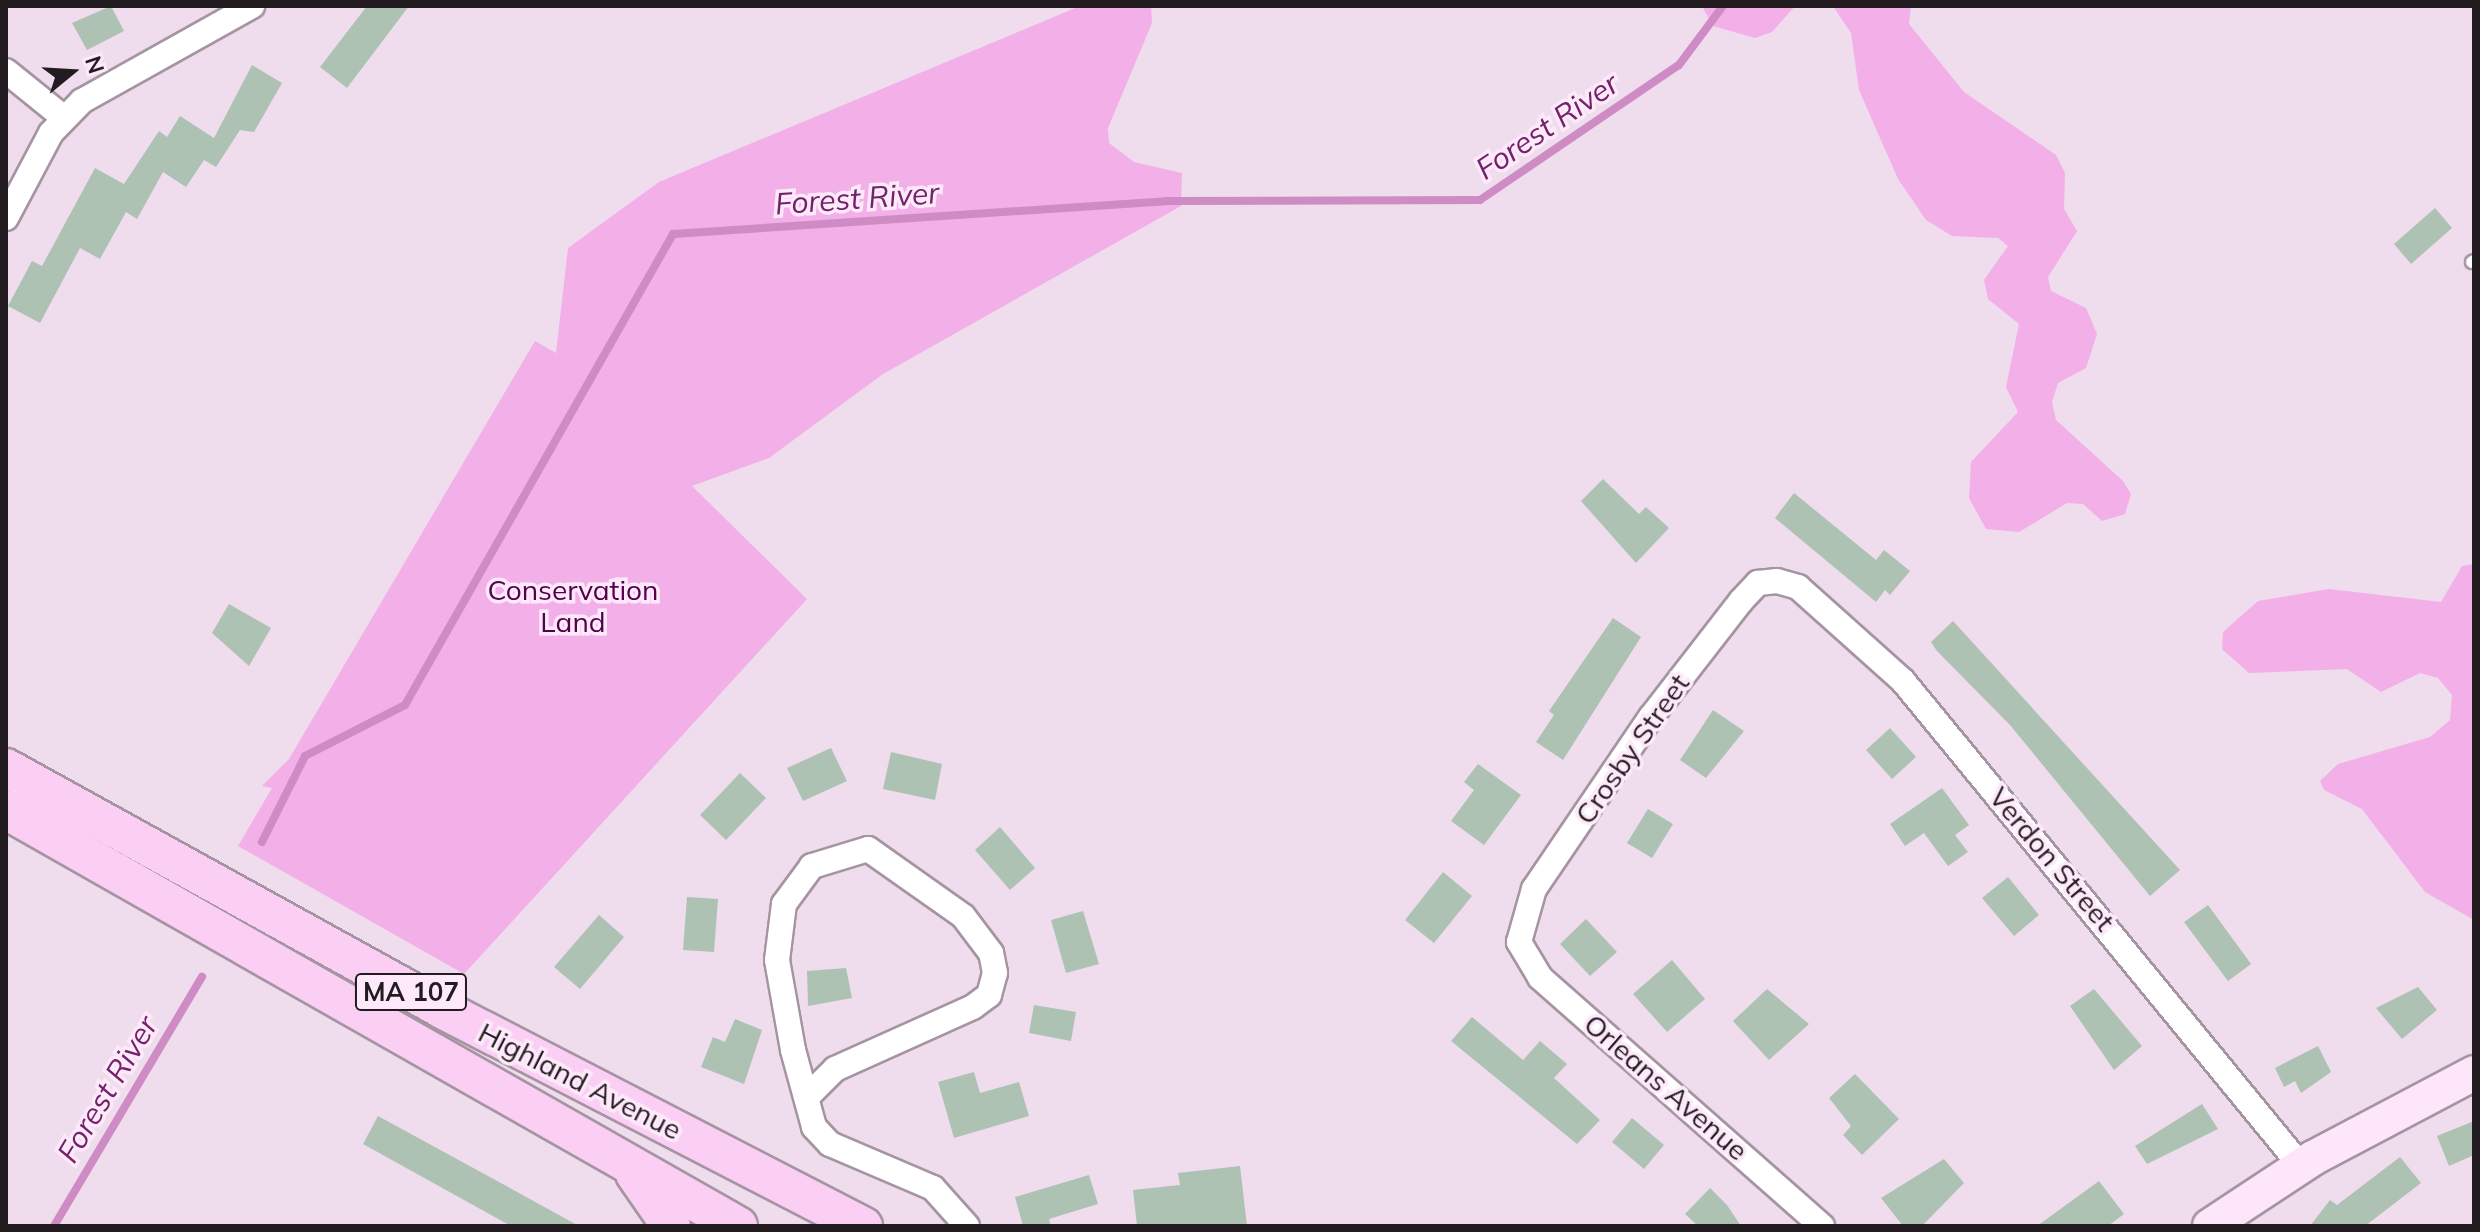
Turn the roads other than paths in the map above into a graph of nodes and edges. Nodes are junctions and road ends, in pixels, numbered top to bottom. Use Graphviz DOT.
graph roads {
  1 [pos="252,6"];
  2 [pos="6,71"];
  3 [pos="64,118"];
  4 [pos="6,218"];
  5 [pos="1777,581"];
  6 [pos="6,768"];
  7 [pos="6,810"];
  8 [pos="1519,942"];
  9 [pos="2474,1073"];
  10 [pos="807,1097"];
  11 [pos="622,1160"];
  12 [pos="2301,1166"];
  13 [pos="816,1216"];
  14 [pos="671,1226"];
  15 [pos="738,1226"];
  16 [pos="863,1226"];
  17 [pos="967,1226"];
  18 [pos="1822,1226"];
  19 [pos="2210,1226"];
  1 -- 3 [label="street"];
  2 -- 3 [label="street"];
  3 -- 4 [label="street"];
  5 -- 8 [label="street, Crosby Street"];
  5 -- 12 [label="street, Verdon Street"];
  6 -- 13 [label="main road, Highland Avenue / MA 107"];
  7 -- 11 [label="main road, Highland Avenue / MA 107"];
  8 -- 18 [label="street, Orleans Avenue"];
  9 -- 12 [label="street"];
  10 -- 10 [label="street"];
  10 -- 17 [label="street"];
  11 -- 14 [label="main road"];
  11 -- 15 [label="main road, Highland Avenue / MA 107"];
  12 -- 19 [label="street"];
  13 -- 16 [label="main road, Highland Avenue / MA 107"];
}
